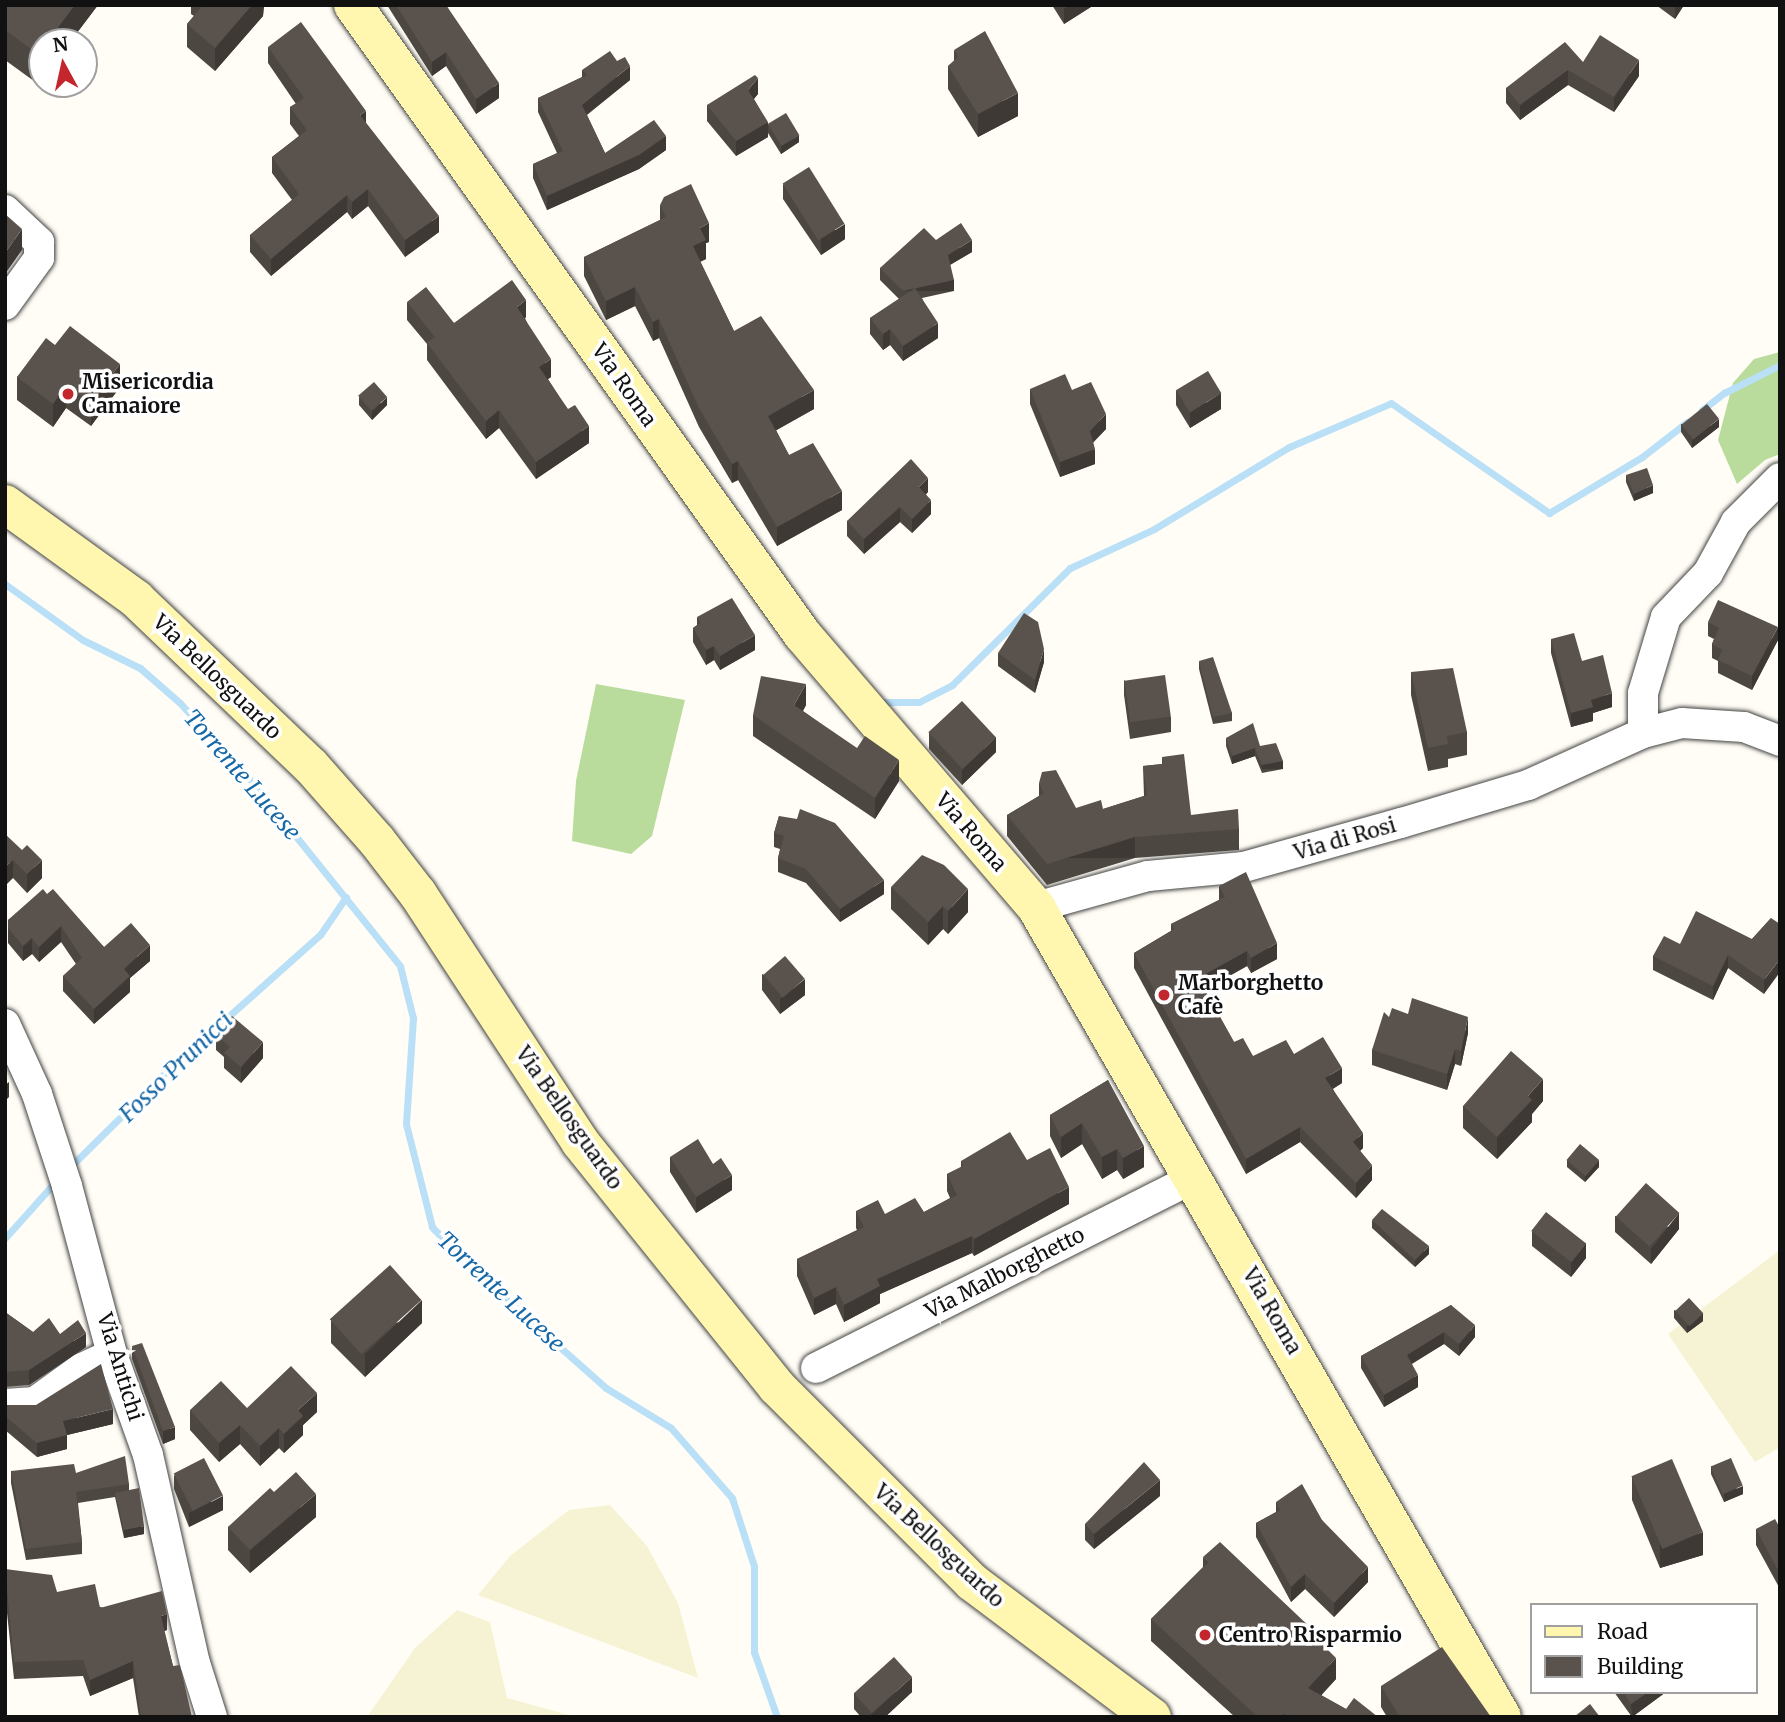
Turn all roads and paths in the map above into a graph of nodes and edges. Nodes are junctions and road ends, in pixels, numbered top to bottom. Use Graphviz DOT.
graph roads {
  1 [pos="353,5"];
  2 [pos="5,210"];
  3 [pos="5,305"];
  4 [pos="1780,478"];
  5 [pos="5,504"];
  6 [pos="1643,733"];
  7 [pos="1780,741"];
  8 [pos="1036,907"];
  9 [pos="5,1024"];
  10 [pos="1194,1178"];
  11 [pos="112,1354"];
  12 [pos="816,1368"];
  13 [pos="5,1404"];
  14 [pos="212,1717"];
  15 [pos="1152,1717"];
  16 [pos="1502,1717"];
  1 -- 8 [label="street, Via Roma"];
  2 -- 3 [label="street"];
  4 -- 6 [label="street"];
  5 -- 15 [label="street, Via Bellosguardo"];
  6 -- 7 [label="street, Via di Rosi"];
  6 -- 8 [label="street, Via di Rosi"];
  8 -- 10 [label="street, Via Roma"];
  9 -- 11 [label="street, Via Antichi"];
  10 -- 12 [label="street, Via Malborghetto"];
  10 -- 16 [label="street, Via Roma"];
  11 -- 13 [label="street"];
  11 -- 14 [label="street, Via Antichi"];
}
